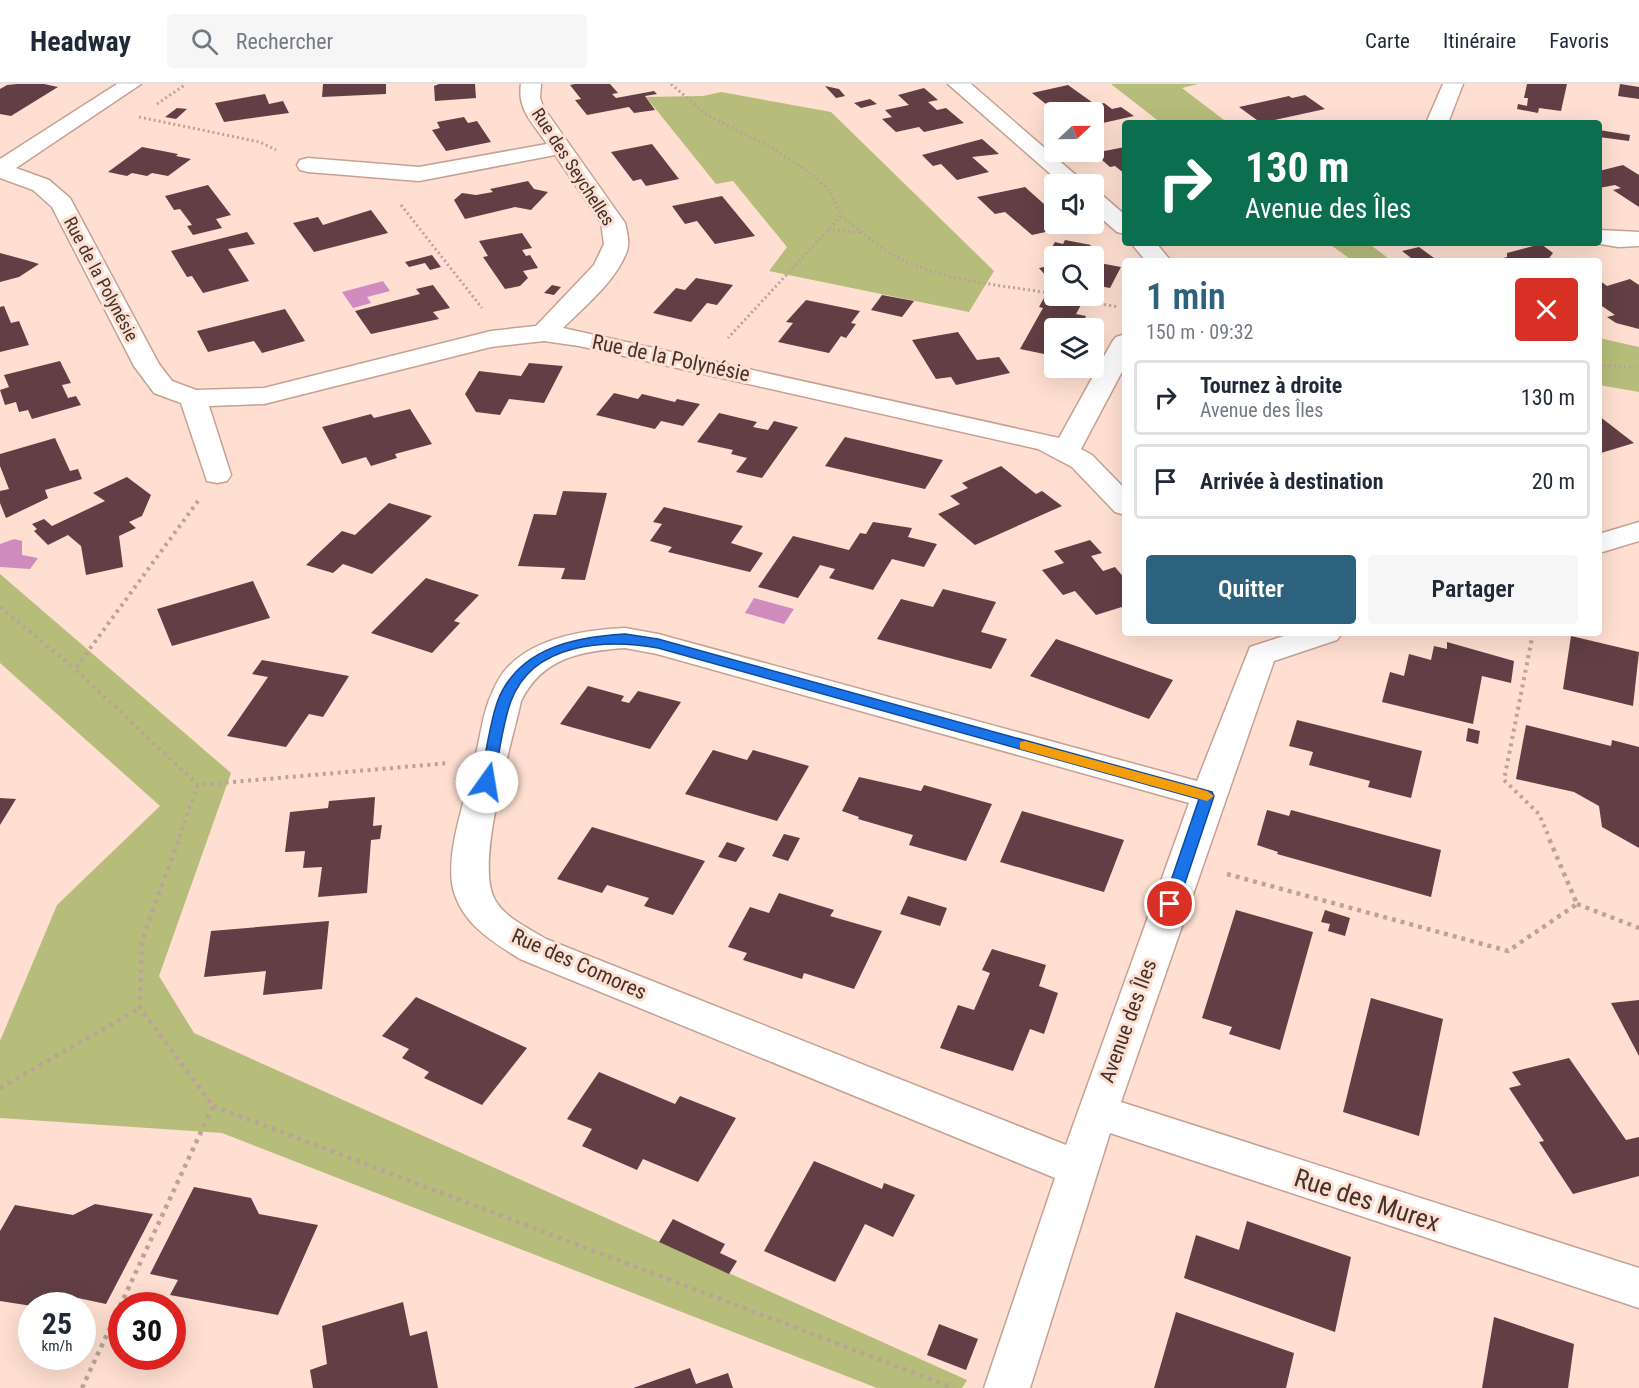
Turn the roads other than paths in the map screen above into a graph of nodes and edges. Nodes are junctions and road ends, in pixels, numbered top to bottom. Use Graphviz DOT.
graph roads {
  1 [pos="131,84"];
  2 [pos="531,84"];
  3 [pos="958,84"];
  4 [pos="1453,84"];
  5 [pos="1438,120"];
  6 [pos="558,148"];
  7 [pos="308,165"];
  8 [pos="0,170"];
  9 [pos="1063,174"];
  10 [pos="1104,209"];
  11 [pos="1122,224"];
  12 [pos="1602,237"];
  13 [pos="1639,239"];
  14 [pos="1146,246"];
  15 [pos="1156,258"];
  16 [pos="544,333"];
  17 [pos="1122,348"];
  18 [pos="193,398"];
  19 [pos="1066,451"];
  20 [pos="217,475"];
  21 [pos="1122,503"];
  22 [pos="1639,531"];
  23 [pos="1602,543"];
  24 [pos="1306,636"];
  25 [pos="1251,644"];
  26 [pos="1207,796"];
  27 [pos="1096,1112"];
  28 [pos="1076,1168"];
  29 [pos="1639,1288"];
  30 [pos="1007,1388"];
  1 -- 8 [label="street"];
  2 -- 6 [label="street, Rue des Seychelles"];
  3 -- 9 [label="street"];
  4 -- 5 [label="street"];
  6 -- 7 [label="street"];
  6 -- 16 [label="street, Rue des Seychelles"];
  8 -- 18 [label="street, Rue de la Polynésie"];
  10 -- 11 [label="street"];
  12 -- 13 [label="street"];
  14 -- 15 [label="street"];
  16 -- 18 [label="street, Rue de la Polynésie"];
  16 -- 19 [label="street, Rue de la Polynésie"];
  17 -- 19 [label="street"];
  18 -- 20 [label="street"];
  19 -- 21 [label="street, Rue de la Polynésie"];
  22 -- 23 [label="street"];
  24 -- 25 [label="street, Avenue des Îles"];
  25 -- 26 [label="street, Avenue des Îles"];
  26 -- 27 [label="street, Avenue des Îles"];
  26 -- 28 [label="street, Rue des Comores"];
  27 -- 28 [label="street, Avenue des Îles"];
  27 -- 29 [label="street, Rue des Murex"];
  28 -- 30 [label="street, Avenue des Îles"];
}
